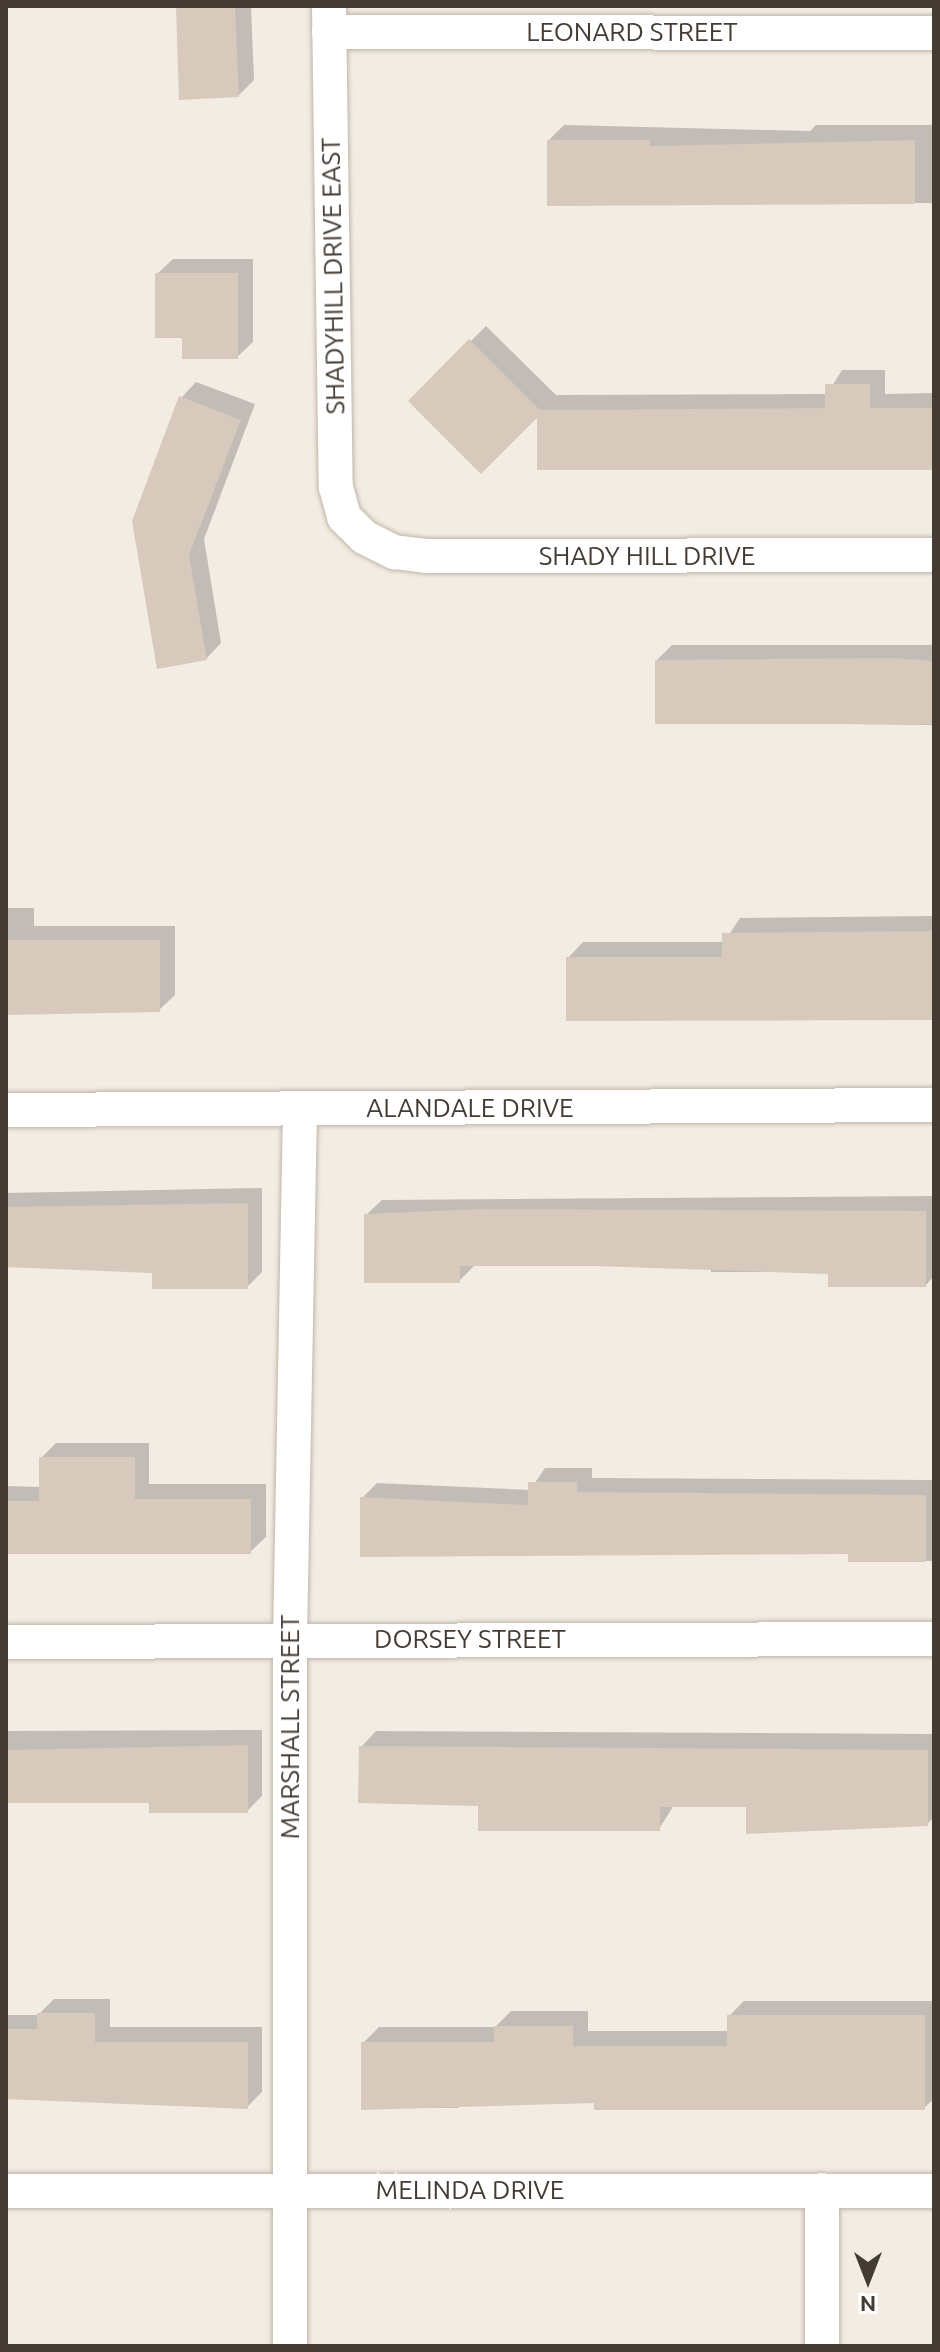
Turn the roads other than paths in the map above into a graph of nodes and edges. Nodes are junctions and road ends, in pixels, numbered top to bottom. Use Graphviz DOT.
graph roads {
  1 [pos="329,19"];
  2 [pos="934,33"];
  3 [pos="364,537"];
  4 [pos="934,555"];
  5 [pos="934,1105"];
  6 [pos="300,1109"];
  7 [pos="6,1110"];
  8 [pos="290,1639"];
  9 [pos="934,1639"];
  10 [pos="6,1642"];
  11 [pos="289,2190"];
  12 [pos="822,2190"];
  13 [pos="6,2191"];
  14 [pos="934,2191"];
  15 [pos="290,2346"];
  16 [pos="822,2346"];
  1 -- 2 [label="street, LEONARD STREET"];
  1 -- 3 [label="street, SHADYHILL DRIVE EAST"];
  3 -- 4 [label="street, SHADY HILL DRIVE"];
  5 -- 6 [label="street, ALANDALE DRIVE"];
  6 -- 7 [label="street, ALANDALE DRIVE"];
  6 -- 8 [label="street, MARSHALL STREET"];
  8 -- 9 [label="street, DORSEY STREET"];
  8 -- 10 [label="street, DORSEY STREET"];
  8 -- 11 [label="street, MARSHALL STREET"];
  11 -- 12 [label="street, MELINDA DRIVE"];
  11 -- 13 [label="street, MELINDA DRIVE"];
  11 -- 15 [label="street, MARSHALL STREET"];
  12 -- 14 [label="street, MELINDA DRIVE"];
  12 -- 16 [label="street"];
}
